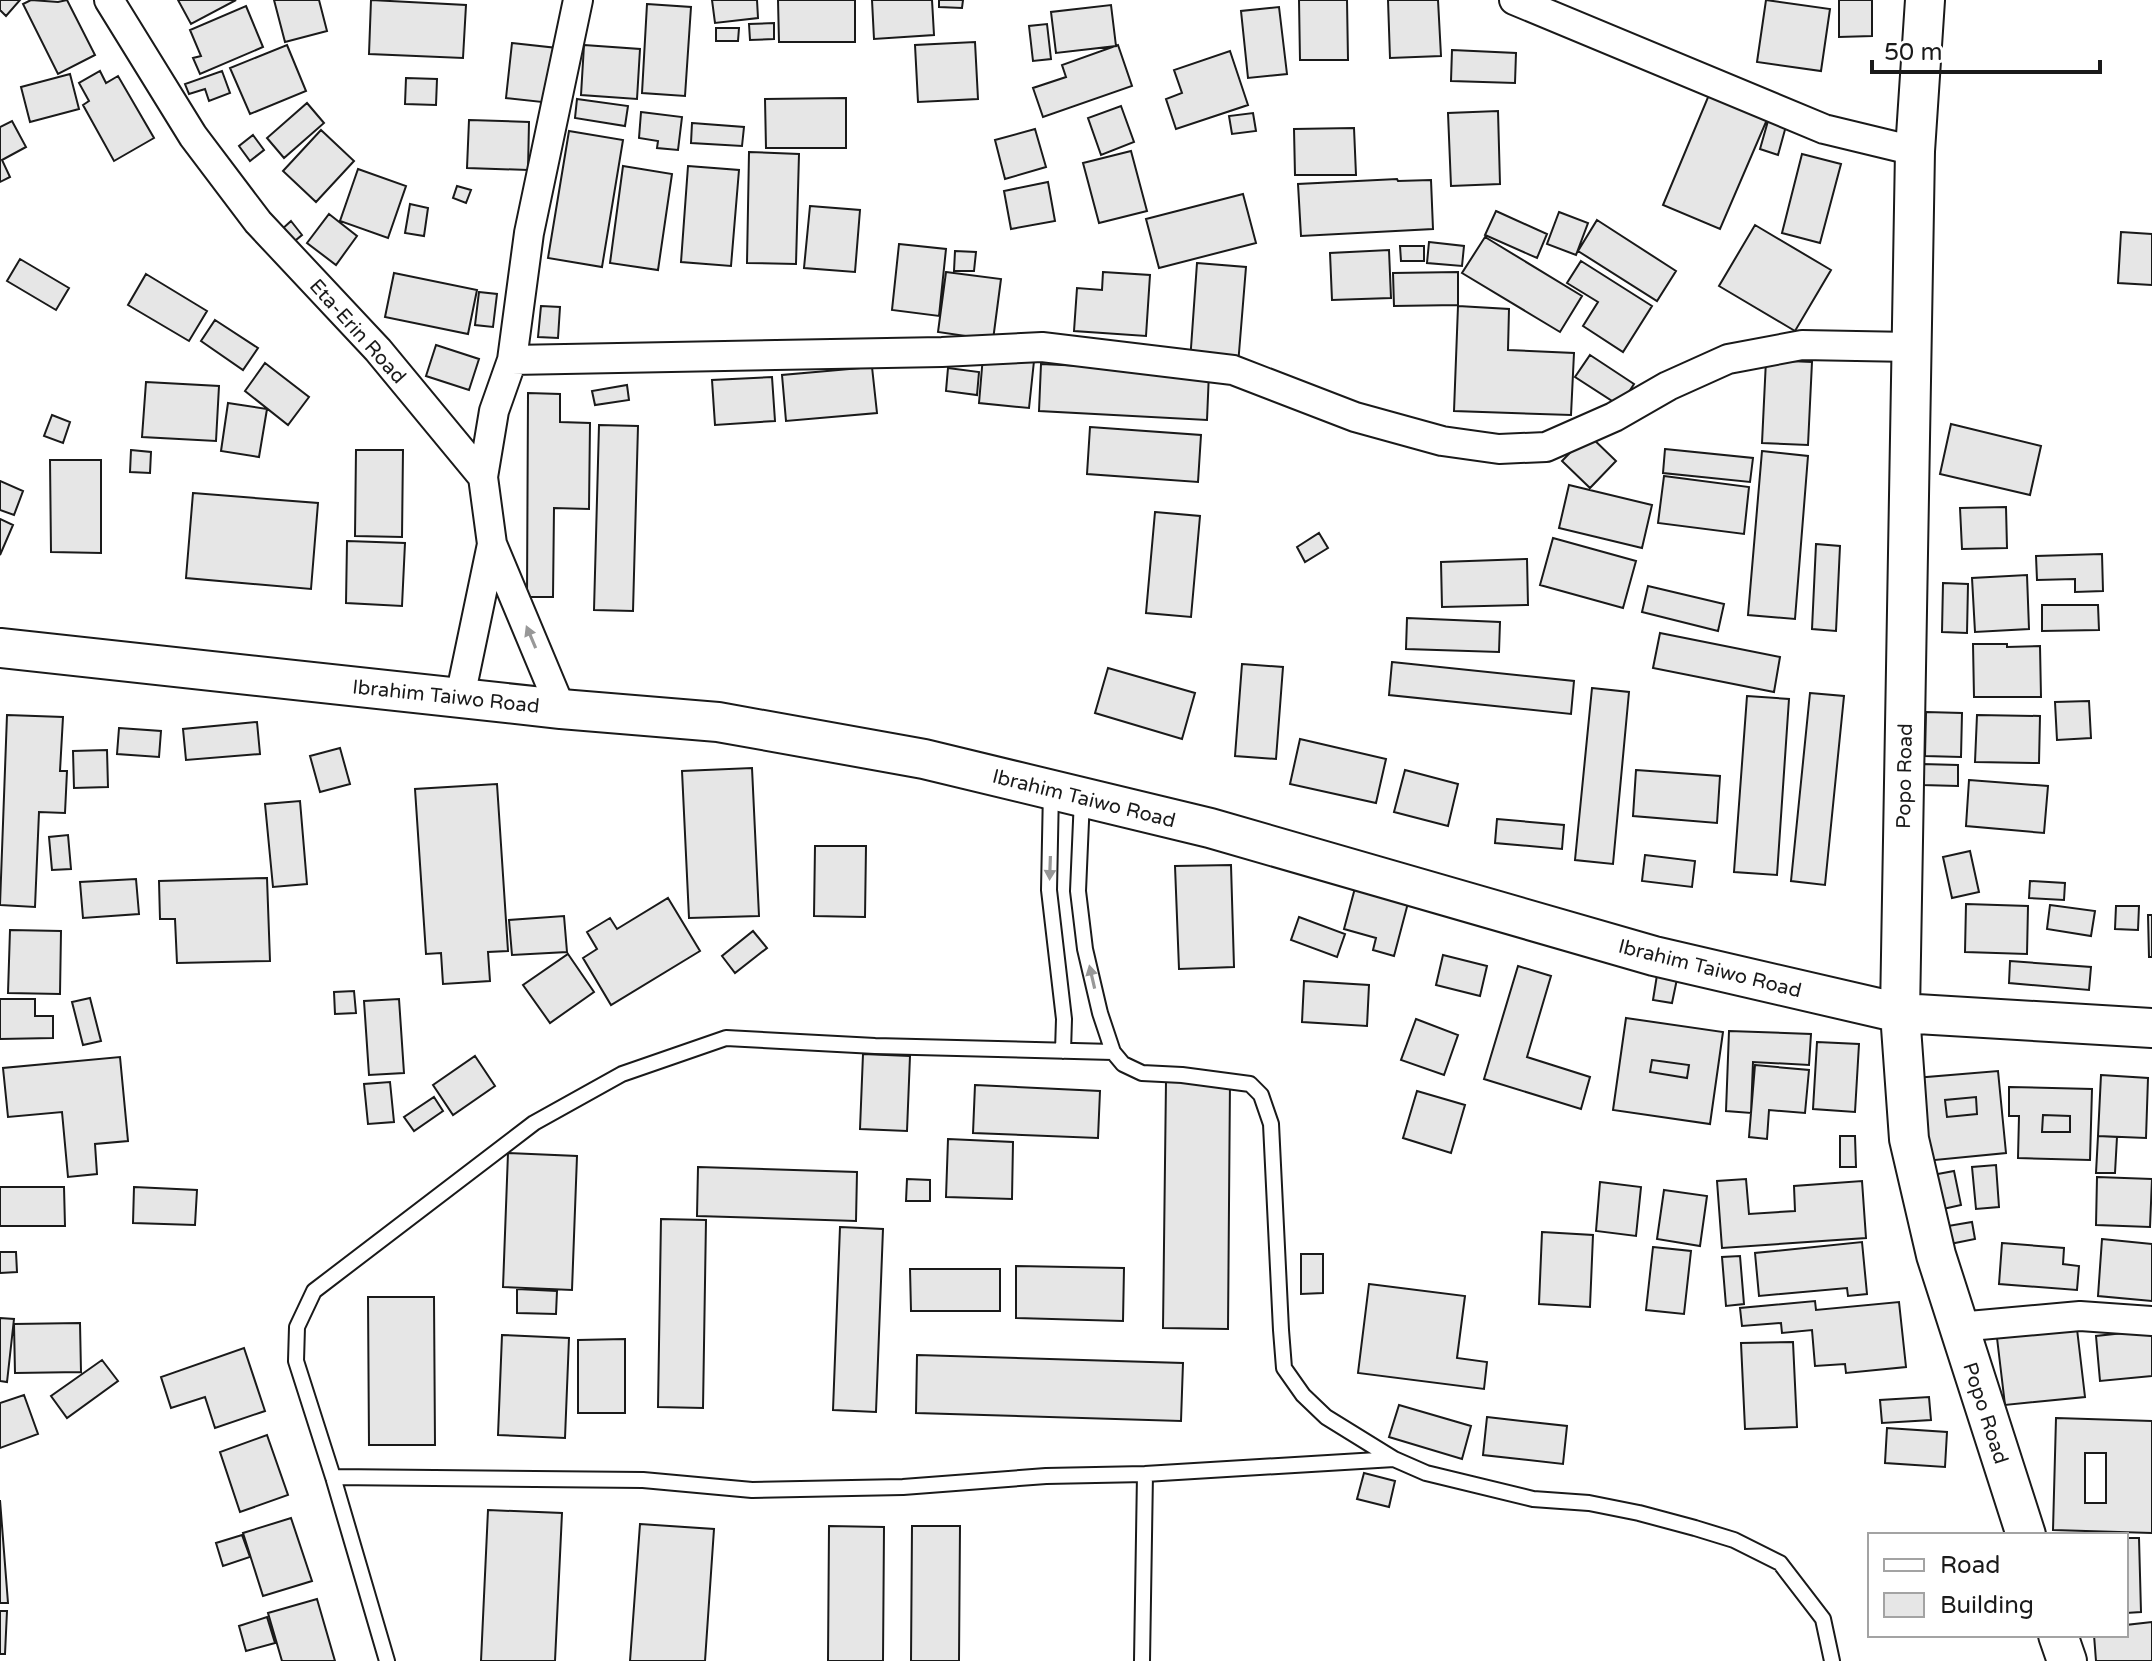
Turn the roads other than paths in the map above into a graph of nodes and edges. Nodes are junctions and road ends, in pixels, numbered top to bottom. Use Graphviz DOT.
graph roads {
  1 [pos="109,0"];
  2 [pos="578,0"];
  3 [pos="1514,0"];
  4 [pos="1925,0"];
  5 [pos="1915,151"];
  6 [pos="1911,347"];
  7 [pos="512,360"];
  8 [pos="483,477"];
  9 [pos="492,544"];
  10 [pos="2,655"];
  11 [pos="460,697"];
  12 [pos="561,709"];
  13 [pos="1066,794"];
  14 [pos="1900,1013"];
  15 [pos="2152,1028"];
  16 [pos="1063,1051"];
  17 [pos="1113,1052"];
  18 [pos="2152,1321"];
  19 [pos="1958,1327"];
  20 [pos="1394,1459"];
  21 [pos="1145,1474"];
  22 [pos="333,1477"];
  23 [pos="2025,1533"];
  24 [pos="2059,1637"];
  25 [pos="387,1661"];
  26 [pos="1142,1661"];
  27 [pos="1832,1661"];
  28 [pos="2067,1661"];
  1 -- 8 [label="street, Eta-Erin Road"];
  2 -- 7 [label="street"];
  3 -- 5 [label="street"];
  4 -- 5 [label="main road, Popo Road"];
  5 -- 6 [label="main road, Popo Road"];
  6 -- 7 [label="street"];
  6 -- 14 [label="main road, Popo Road"];
  7 -- 8 [label="street"];
  8 -- 9 [label="street"];
  9 -- 11 [label="street"];
  12 -- 9 [label="street, one-way"];
  10 -- 11 [label="main road, Ibrahim Taiwo Road"];
  11 -- 12 [label="main road, Ibrahim Taiwo Road"];
  12 -- 13 [label="main road, Ibrahim Taiwo Road"];
  13 -- 14 [label="main road, Ibrahim Taiwo Road"];
  13 -- 16 [label="lane, one-way"];
  17 -- 13 [label="lane, one-way"];
  14 -- 15 [label="main road, Ibrahim Taiwo Road"];
  14 -- 19 [label="main road, Popo Road"];
  16 -- 17 [label="lane"];
  16 -- 22 [label="lane"];
  17 -- 20 [label="lane"];
  18 -- 19 [label="street"];
  19 -- 23 [label="main road, Popo Road"];
  20 -- 21 [label="lane"];
  20 -- 27 [label="lane"];
  21 -- 22 [label="lane"];
  21 -- 26 [label="lane"];
  22 -- 25 [label="lane"];
  24 -- 28 [label="main road"];
}
